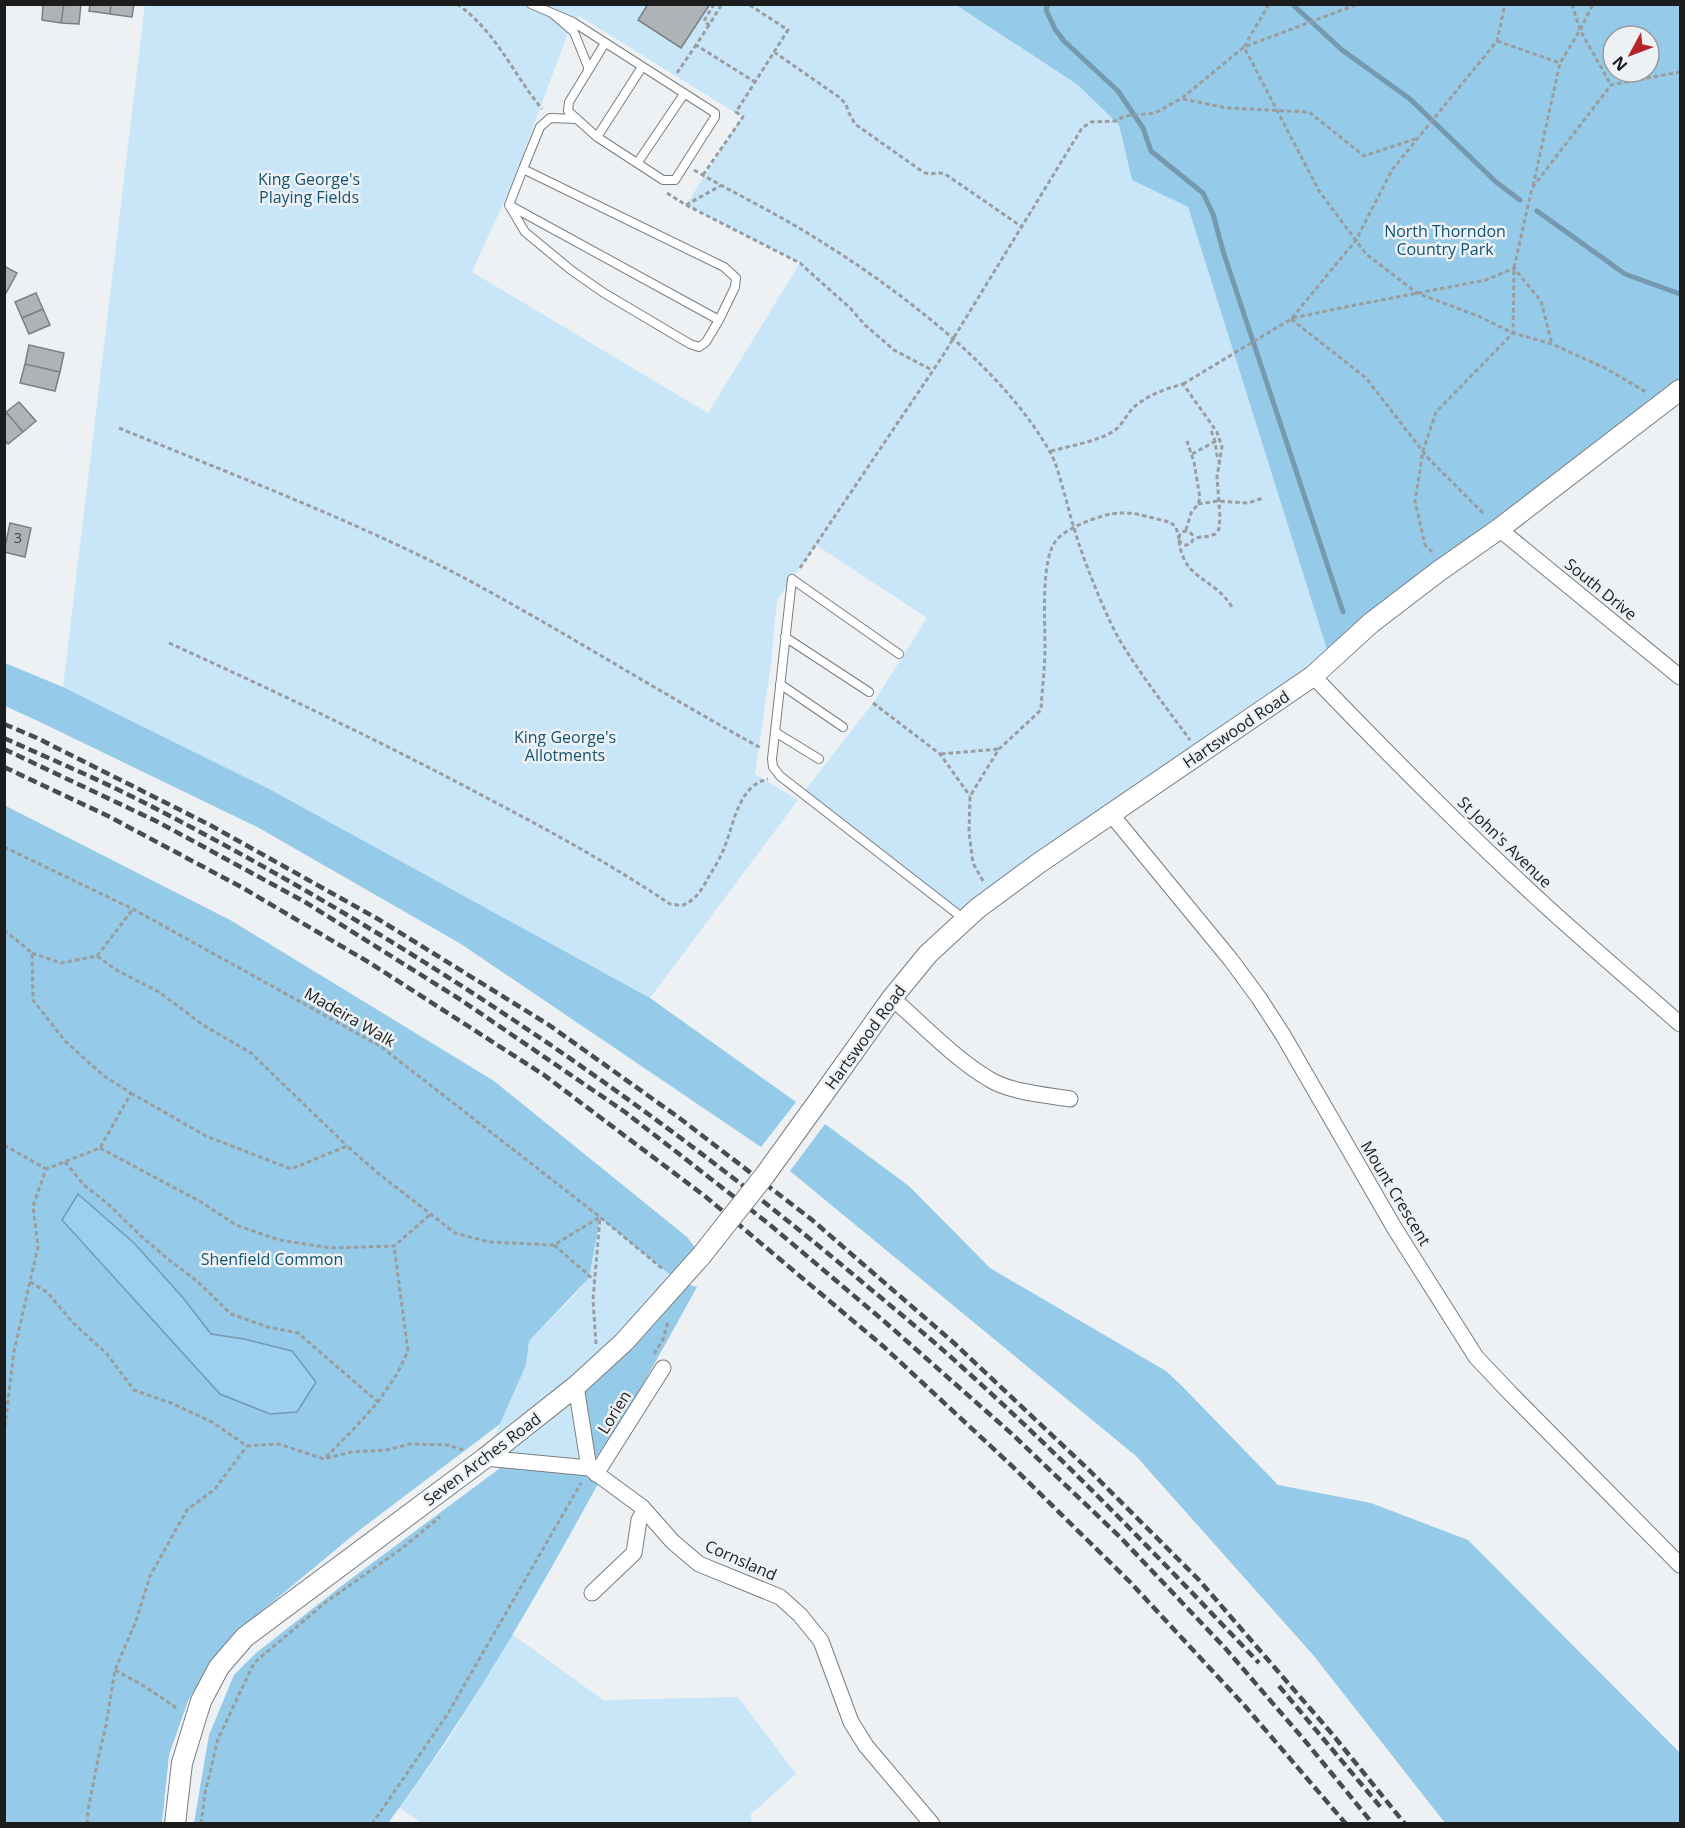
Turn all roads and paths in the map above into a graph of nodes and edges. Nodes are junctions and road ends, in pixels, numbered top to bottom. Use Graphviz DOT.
graph roads {
  1 [pos="457,4"];
  2 [pos="531,4"];
  3 [pos="714,4"];
  4 [pos="722,4"];
  5 [pos="748,4"];
  6 [pos="1269,4"];
  7 [pos="1358,4"];
  8 [pos="1505,4"];
  9 [pos="1572,4"];
  10 [pos="1593,4"];
  11 [pos="552,13"];
  12 [pos="709,25"];
  13 [pos="1580,30"];
  14 [pos="1497,41"];
  15 [pos="605,43"];
  16 [pos="696,45"];
  17 [pos="1244,47"];
  18 [pos="774,52"];
  19 [pos="1560,63"];
  20 [pos="642,67"];
  21 [pos="588,71"];
  22 [pos="1680,72"];
  23 [pos="675,75"];
  24 [pos="755,82"];
  25 [pos="1611,85"];
  26 [pos="684,94"];
  27 [pos="1182,98"];
  28 [pos="1277,110"];
  29 [pos="550,118"];
  30 [pos="577,119"];
  31 [pos="597,137"];
  32 [pos="1419,137"];
  33 [pos="638,162"];
  34 [pos="686,164"];
  35 [pos="523,169"];
  36 [pos="703,175"];
  37 [pos="720,186"];
  38 [pos="1532,188"];
  39 [pos="667,192"];
  40 [pos="509,205"];
  41 [pos="686,205"];
  42 [pos="1022,227"];
  43 [pos="1356,240"];
  44 [pos="1514,268"];
  45 [pos="1418,293"];
  46 [pos="1291,319"];
  47 [pos="719,320"];
  48 [pos="1513,333"];
  49 [pos="953,339"];
  50 [pos="1552,344"];
  51 [pos="932,370"];
  52 [pos="1183,384"];
  53 [pos="1680,390"];
  54 [pos="1664,403"];
  55 [pos="119,428"];
  56 [pos="1211,431"];
  57 [pos="1187,441"];
  58 [pos="1216,441"];
  59 [pos="1050,452"];
  60 [pos="1423,452"];
  61 [pos="1192,454"];
  62 [pos="1219,462"];
  63 [pos="1263,498"];
  64 [pos="1218,501"];
  65 [pos="1197,504"];
  66 [pos="1074,528"];
  67 [pos="1499,529"];
  68 [pos="1186,530"];
  69 [pos="1194,538"];
  70 [pos="1179,540"];
  71 [pos="1438,558"];
  72 [pos="792,579"];
  73 [pos="1232,607"];
  74 [pos="785,637"];
  75 [pos="169,643"];
  76 [pos="900,654"];
  77 [pos="1313,676"];
  78 [pos="1680,677"];
  79 [pos="780,684"];
  80 [pos="869,692"];
  81 [pos="873,703"];
  82 [pos="843,727"];
  83 [pos="775,732"];
  84 [pos="999,749"];
  85 [pos="1200,753"];
  86 [pos="939,754"];
  87 [pos="772,759"];
  88 [pos="819,759"];
  89 [pos="789,783"];
  90 [pos="970,796"];
  91 [pos="1111,814"];
  92 [pos="4,847"];
  93 [pos="992,898"];
  94 [pos="133,909"];
  95 [pos="965,920"];
  96 [pos="4,930"];
  97 [pos="32,953"];
  98 [pos="97,956"];
  99 [pos="892,998"];
  100 [pos="1680,1024"];
  101 [pos="131,1093"];
  102 [pos="822,1096"];
  103 [pos="1070,1099"];
  104 [pos="4,1145"];
  105 [pos="347,1146"];
  106 [pos="100,1148"];
  107 [pos="65,1162"];
  108 [pos="46,1169"];
  109 [pos="430,1214"];
  110 [pos="600,1217"];
  111 [pos="554,1245"];
  112 [pos="394,1246"];
  113 [pos="594,1280"];
  114 [pos="30,1282"];
  115 [pos="679,1282"];
  116 [pos="669,1316"];
  117 [pos="657,1363"];
  118 [pos="598,1367"];
  119 [pos="576,1386"];
  120 [pos="378,1402"];
  121 [pos="4,1434"];
  122 [pos="247,1446"];
  123 [pos="324,1458"];
  124 [pos="485,1458"];
  125 [pos="592,1471"];
  126 [pos="642,1507"];
  127 [pos="447,1512"];
  128 [pos="1680,1565"];
  129 [pos="592,1593"];
  130 [pos="115,1670"];
  131 [pos="195,1719"];
  132 [pos="87,1824"];
  133 [pos="175,1824"];
  134 [pos="201,1824"];
  135 [pos="372,1824"];
  136 [pos="932,1824"];
  1 -- 29 [label="path"];
  2 -- 11 [label="lane"];
  3 -- 12 [label="path"];
  4 -- 12 [label="path"];
  5 -- 18 [label="path"];
  6 -- 17 [label="path"];
  7 -- 17 [label="path"];
  8 -- 14 [label="path"];
  9 -- 13 [label="path"];
  10 -- 13 [label="path"];
  11 -- 15 [label="lane"];
  11 -- 21 [label="lane"];
  12 -- 16 [label="path"];
  13 -- 19 [label="path"];
  13 -- 25 [label="path"];
  14 -- 19 [label="path"];
  14 -- 32 [label="path"];
  15 -- 20 [label="lane"];
  15 -- 21 [label="lane"];
  16 -- 23 [label="path"];
  16 -- 24 [label="path"];
  17 -- 27 [label="path"];
  17 -- 28 [label="path"];
  18 -- 24 [label="path"];
  18 -- 42 [label="path"];
  19 -- 38 [label="path"];
  20 -- 26 [label="lane"];
  20 -- 31 [label="lane"];
  21 -- 30 [label="lane"];
  22 -- 25 [label="path"];
  24 -- 36 [label="path"];
  25 -- 38 [label="path"];
  26 -- 33 [label="lane"];
  26 -- 34 [label="lane"];
  27 -- 28 [label="path"];
  27 -- 42 [label="path"];
  28 -- 32 [label="path"];
  28 -- 43 [label="path"];
  29 -- 30 [label="lane"];
  29 -- 35 [label="lane"];
  30 -- 31 [label="lane"];
  31 -- 33 [label="lane"];
  32 -- 43 [label="path"];
  33 -- 34 [label="lane"];
  34 -- 36 [label="path"];
  35 -- 40 [label="lane"];
  35 -- 47 [label="lane"];
  36 -- 37 [label="path"];
  37 -- 41 [label="path"];
  37 -- 49 [label="path"];
  38 -- 44 [label="path"];
  39 -- 41 [label="path"];
  40 -- 47 [label="lane"];
  40 -- 47 [label="lane"];
  41 -- 51 [label="path"];
  42 -- 49 [label="path"];
  43 -- 45 [label="path"];
  43 -- 46 [label="path"];
  44 -- 45 [label="path"];
  44 -- 48 [label="path"];
  44 -- 50 [label="path"];
  45 -- 46 [label="path"];
  45 -- 48 [label="path"];
  46 -- 52 [label="path"];
  46 -- 60 [label="path"];
  48 -- 50 [label="path"];
  48 -- 60 [label="path"];
  49 -- 51 [label="path"];
  49 -- 59 [label="path"];
  50 -- 54 [label="path"];
  51 -- 72 [label="path"];
  52 -- 59 [label="path"];
  52 -- 62 [label="path"];
  53 -- 54 [label="street, Hartswood Road"];
  54 -- 67 [label="street, Hartswood Road"];
  55 -- 87 [label="path"];
  56 -- 58 [label="path"];
  57 -- 61 [label="path"];
  58 -- 61 [label="path"];
  58 -- 62 [label="path"];
  59 -- 66 [label="path"];
  60 -- 67 [label="path"];
  60 -- 71 [label="path"];
  61 -- 65 [label="path"];
  62 -- 64 [label="path"];
  63 -- 64 [label="path"];
  64 -- 65 [label="path"];
  64 -- 69 [label="path"];
  65 -- 68 [label="path"];
  66 -- 70 [label="path"];
  66 -- 84 [label="path"];
  66 -- 85 [label="path"];
  67 -- 77 [label="street, Hartswood Road"];
  67 -- 78 [label="street, South Drive"];
  68 -- 69 [label="path"];
  68 -- 70 [label="path"];
  69 -- 70 [label="path"];
  70 -- 73 [label="path"];
  72 -- 74 [label="lane"];
  72 -- 76 [label="lane"];
  74 -- 79 [label="lane"];
  74 -- 80 [label="lane"];
  75 -- 89 [label="path"];
  77 -- 85 [label="street, Hartswood Road"];
  77 -- 100 [label="street, St John's Avenue"];
  79 -- 82 [label="lane"];
  79 -- 83 [label="lane"];
  81 -- 86 [label="path"];
  83 -- 87 [label="lane"];
  83 -- 88 [label="lane"];
  84 -- 86 [label="path"];
  84 -- 90 [label="path"];
  85 -- 91 [label="street, Hartswood Road"];
  86 -- 90 [label="path"];
  87 -- 89 [label="lane"];
  89 -- 95 [label="lane"];
  90 -- 93 [label="path"];
  91 -- 93 [label="street, Hartswood Road"];
  91 -- 128 [label="street, Mount Crescent"];
  92 -- 94 [label="path, Madeira Walk"];
  93 -- 95 [label="street, Hartswood Road"];
  94 -- 98 [label="path"];
  94 -- 110 [label="path, Madeira Walk"];
  95 -- 99 [label="street, Hartswood Road"];
  96 -- 97 [label="path"];
  97 -- 98 [label="path"];
  97 -- 101 [label="path"];
  98 -- 105 [label="path"];
  99 -- 102 [label="street, Hartswood Road"];
  99 -- 103 [label="street"];
  101 -- 105 [label="path"];
  101 -- 106 [label="path"];
  102 -- 115 [label="street, Seven Arches Road, bridge"];
  104 -- 108 [label="path"];
  105 -- 109 [label="path"];
  106 -- 107 [label="path"];
  106 -- 112 [label="path"];
  107 -- 108 [label="path"];
  107 -- 120 [label="path"];
  108 -- 114 [label="path"];
  109 -- 111 [label="path"];
  109 -- 112 [label="path"];
  110 -- 111 [label="path"];
  110 -- 113 [label="path"];
  110 -- 115 [label="path, Madeira Walk"];
  111 -- 113 [label="path"];
  112 -- 120 [label="path"];
  113 -- 118 [label="path"];
  114 -- 121 [label="path"];
  114 -- 122 [label="path"];
  115 -- 118 [label="street, Seven Arches Road"];
  116 -- 117 [label="path"];
  117 -- 125 [label="street, Lorien"];
  118 -- 119 [label="street, Seven Arches Road"];
  119 -- 124 [label="street, Seven Arches Road"];
  119 -- 125 [label="street"];
  120 -- 123 [label="path"];
  122 -- 123 [label="path"];
  122 -- 130 [label="path"];
  123 -- 124 [label="path"];
  124 -- 125 [label="street"];
  124 -- 131 [label="street, Seven Arches Road"];
  125 -- 126 [label="street, Cornsland"];
  125 -- 135 [label="path"];
  126 -- 129 [label="street"];
  126 -- 136 [label="street, Cornsland"];
  127 -- 134 [label="path"];
  130 -- 131 [label="path"];
  130 -- 132 [label="path"];
  131 -- 133 [label="street, Seven Arches Road"];
}
